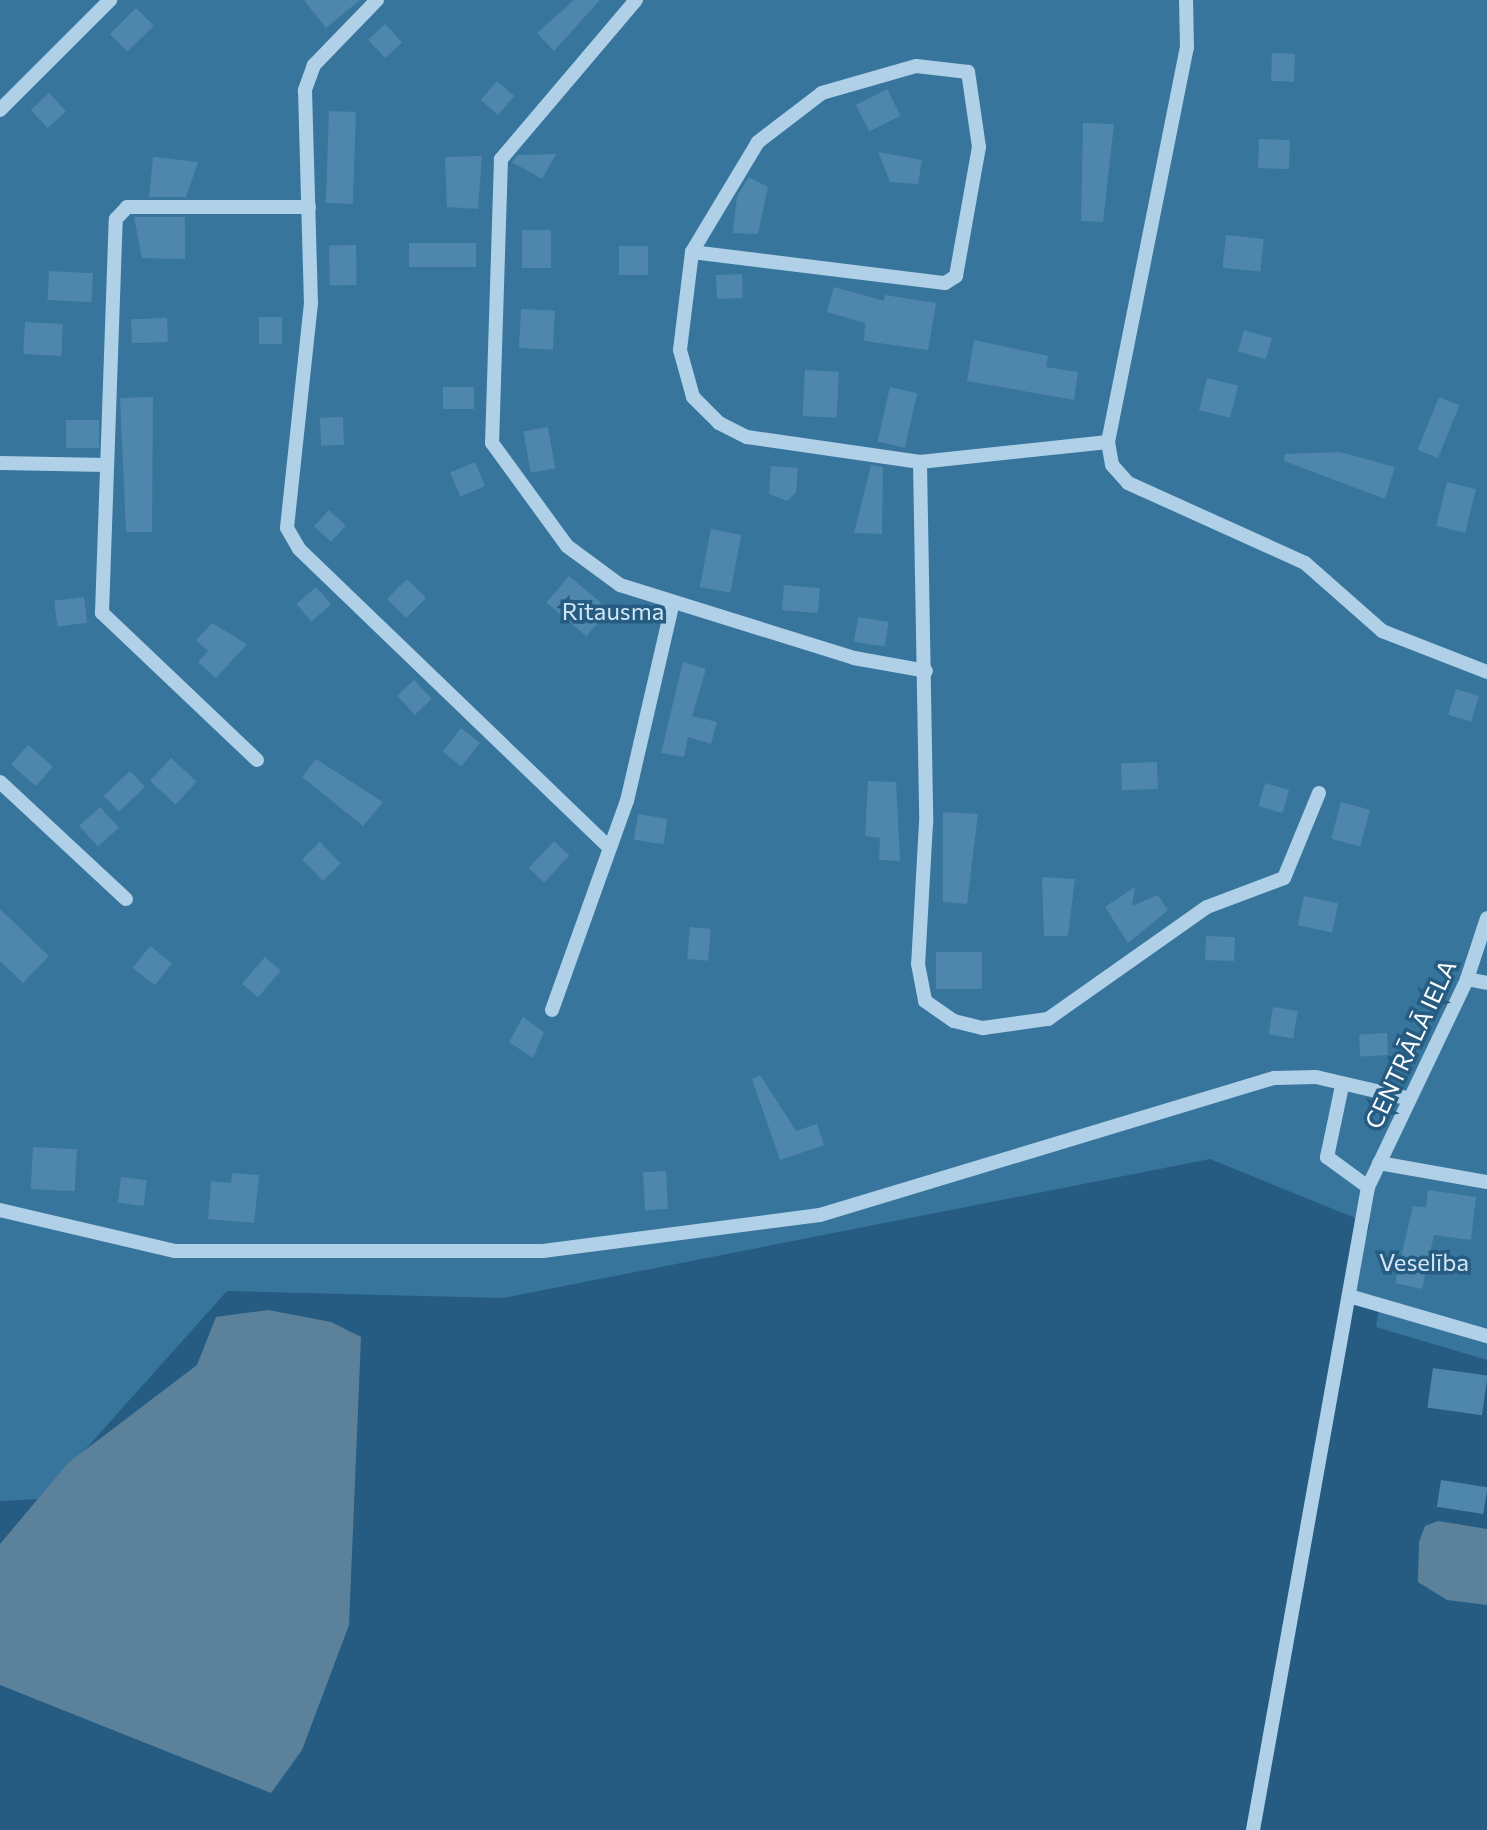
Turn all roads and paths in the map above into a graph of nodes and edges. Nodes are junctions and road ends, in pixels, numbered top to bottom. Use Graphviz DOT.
graph roads {
  1 [pos="110,0"];
  2 [pos="377,0"];
  3 [pos="636,0"];
  4 [pos="1186,0"];
  5 [pos="0,110"];
  6 [pos="309,207"];
  7 [pos="692,252"];
  8 [pos="1108,442"];
  9 [pos="920,462"];
  10 [pos="0,463"];
  11 [pos="107,465"];
  12 [pos="672,606"];
  13 [pos="926,671"];
  14 [pos="1487,672"];
  15 [pos="257,760"];
  16 [pos="0,782"];
  17 [pos="1319,793"];
  18 [pos="608,846"];
  19 [pos="126,899"];
  20 [pos="1487,918"];
  21 [pos="1467,979"];
  22 [pos="1487,983"];
  23 [pos="552,1010"];
  24 [pos="1342,1086"];
  25 [pos="1406,1098"];
  26 [pos="1379,1163"];
  27 [pos="1487,1182"];
  28 [pos="1368,1187"];
  29 [pos="0,1210"];
  30 [pos="1349,1296"];
  31 [pos="1487,1336"];
  32 [pos="1253,1830"];
  1 -- 5 [label="street"];
  2 -- 6 [label="street"];
  3 -- 12 [label="street"];
  4 -- 8 [label="street"];
  6 -- 11 [label="street"];
  6 -- 18 [label="street"];
  7 -- 7 [label="street"];
  7 -- 9 [label="street"];
  8 -- 9 [label="street"];
  8 -- 14 [label="street"];
  9 -- 13 [label="street"];
  10 -- 11 [label="street"];
  11 -- 15 [label="street"];
  12 -- 13 [label="street"];
  12 -- 18 [label="street"];
  13 -- 17 [label="street"];
  16 -- 19 [label="street"];
  18 -- 23 [label="street"];
  20 -- 21 [label="street, CENTRĀLĀ IELA"];
  21 -- 22 [label="street"];
  21 -- 25 [label="street, CENTRĀLĀ IELA"];
  24 -- 25 [label="street"];
  24 -- 28 [label="street"];
  24 -- 29 [label="street"];
  25 -- 26 [label="street, CENTRĀLĀ IELA"];
  26 -- 27 [label="street"];
  26 -- 28 [label="street, CENTRĀLĀ IELA"];
  28 -- 30 [label="street, CENTRĀLĀ IELA"];
  30 -- 31 [label="street"];
  30 -- 32 [label="street, CENTRĀLĀ IELA"];
}
